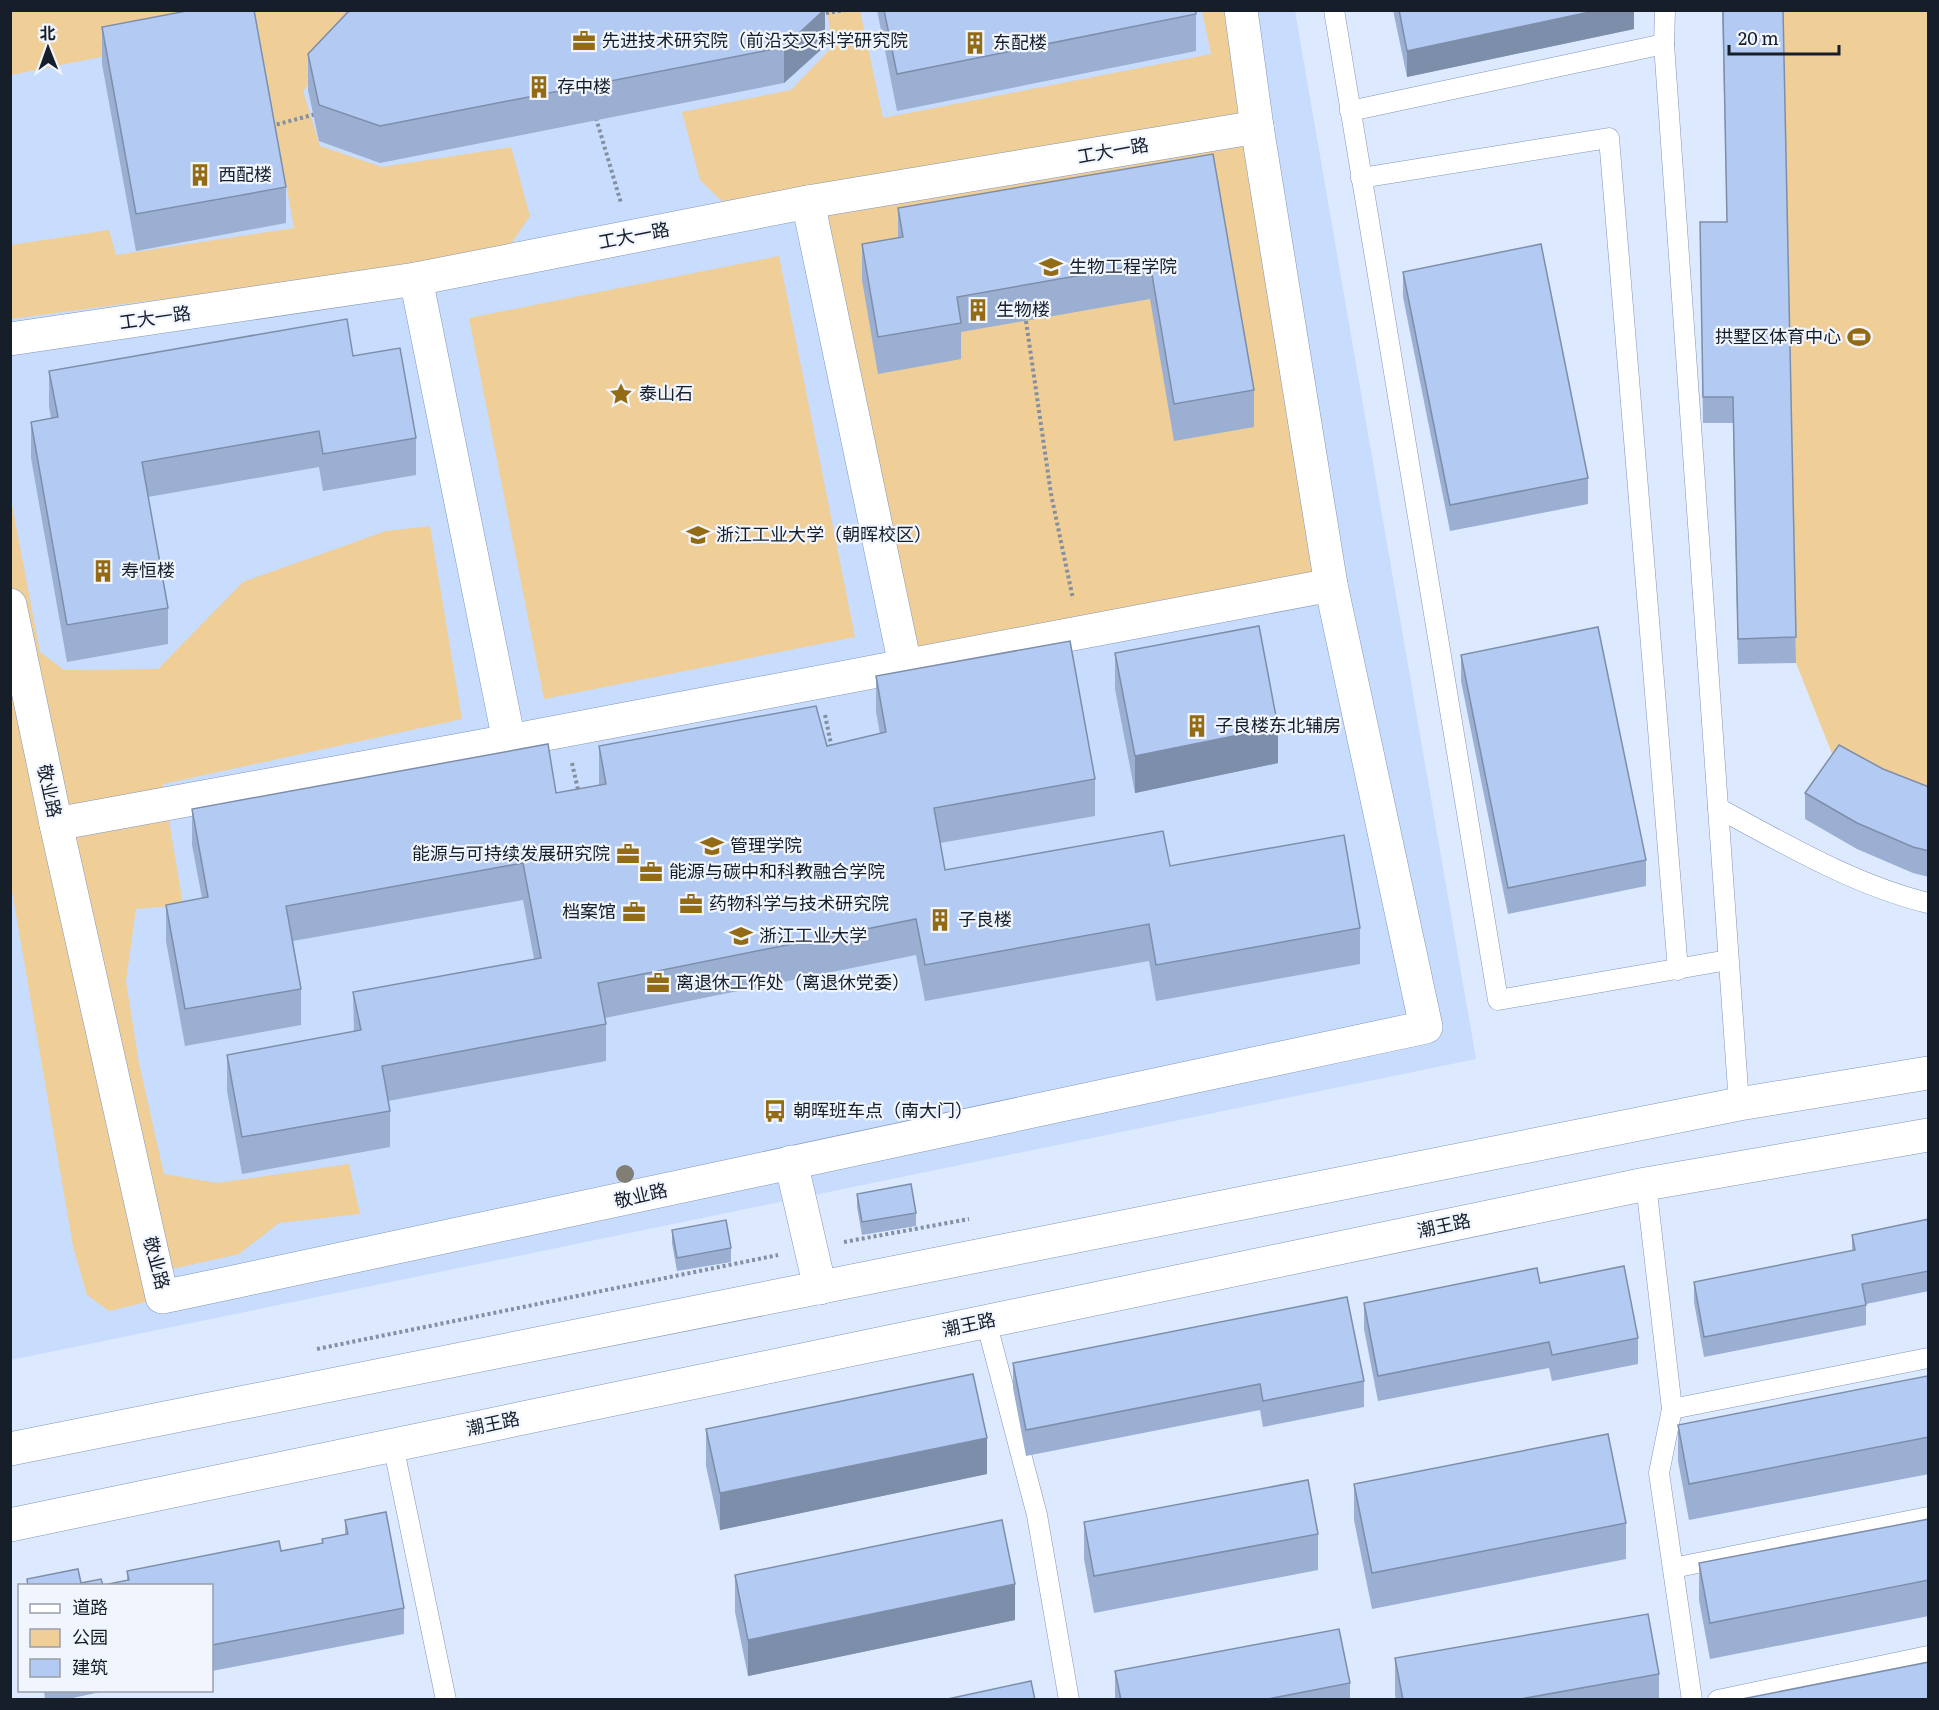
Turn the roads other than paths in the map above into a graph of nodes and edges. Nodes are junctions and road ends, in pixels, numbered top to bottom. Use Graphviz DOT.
graph roads {
  1 [pos="1241,10"];
  2 [pos="1334,10"];
  3 [pos="1665,10"];
  4 [pos="1664,44"];
  5 [pos="1350,111"];
  6 [pos="1257,127"];
  7 [pos="1361,178"];
  8 [pos="808,202"];
  9 [pos="416,279"];
  10 [pos="10,339"];
  11 [pos="1331,585"];
  12 [pos="10,605"];
  13 [pos="905,664"];
  14 [pos="509,741"];
  15 [pos="1719,808"];
  16 [pos="56,824"];
  17 [pos="1929,903"];
  18 [pos="1728,960"];
  19 [pos="1678,970"];
  20 [pos="1929,1073"];
  21 [pos="1739,1104"];
  22 [pos="1929,1135"];
  23 [pos="791,1162"];
  24 [pos="1646,1184"];
  25 [pos="820,1288"];
  26 [pos="986,1321"];
  27 [pos="1929,1358"];
  28 [pos="1672,1409"];
  29 [pos="393,1445"];
  30 [pos="10,1449"];
  31 [pos="1929,1517"];
  32 [pos="10,1525"];
  33 [pos="1672,1568"];
  34 [pos="1929,1656"];
  35 [pos="446,1700"];
  36 [pos="1069,1700"];
  37 [pos="1692,1700"];
  38 [pos="1718,1700"];
  1 -- 6 [label="street"];
  2 -- 5 [label="lane"];
  3 -- 4 [label="lane"];
  4 -- 5 [label="lane"];
  4 -- 15 [label="lane"];
  5 -- 7 [label="lane"];
  6 -- 8 [label="street, 工大一路"];
  6 -- 11 [label="street"];
  7 -- 19 [label="lane"];
  7 -- 19 [label="lane"];
  8 -- 9 [label="street, 工大一路"];
  8 -- 13 [label="street"];
  9 -- 10 [label="street, 工大一路"];
  9 -- 14 [label="street"];
  11 -- 13 [label="street"];
  11 -- 23 [label="street"];
  12 -- 16 [label="street, 敬业路"];
  13 -- 14 [label="street"];
  14 -- 16 [label="street"];
  15 -- 17 [label="lane"];
  15 -- 18 [label="lane"];
  16 -- 23 [label="street, 敬业路"];
  18 -- 19 [label="lane"];
  18 -- 21 [label="lane"];
  20 -- 21 [label="street"];
  21 -- 25 [label="street"];
  22 -- 24 [label="street, 潮王路"];
  23 -- 25 [label="street"];
  24 -- 26 [label="street, 潮王路"];
  24 -- 28 [label="lane"];
  25 -- 30 [label="street"];
  26 -- 29 [label="street, 潮王路"];
  26 -- 36 [label="lane"];
  27 -- 28 [label="lane"];
  28 -- 33 [label="lane"];
  29 -- 32 [label="street, 潮王路"];
  29 -- 35 [label="lane"];
  31 -- 33 [label="lane"];
  33 -- 37 [label="lane"];
  34 -- 38 [label="lane"];
}
